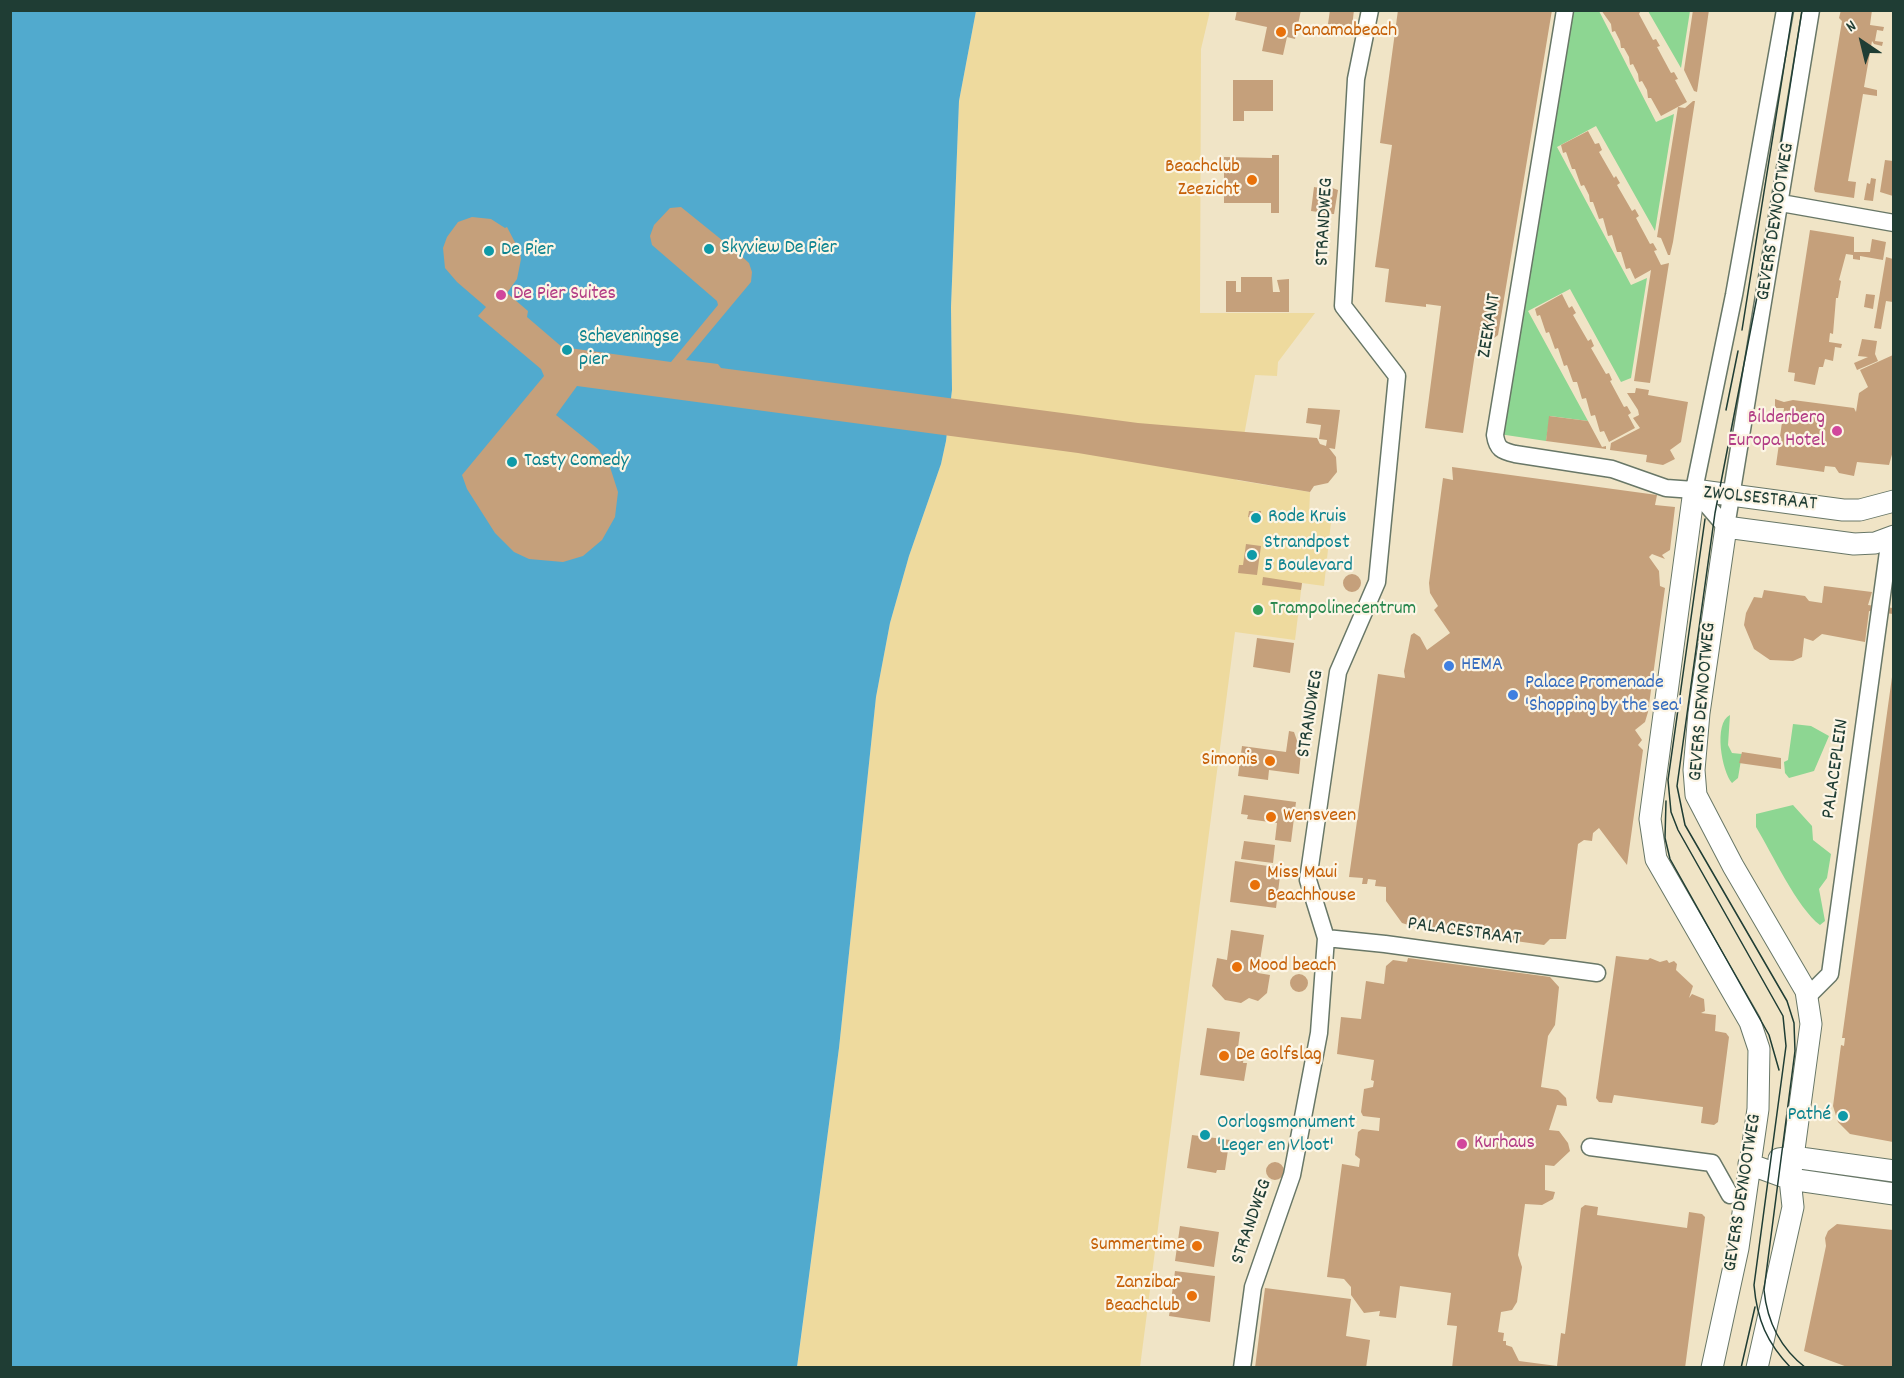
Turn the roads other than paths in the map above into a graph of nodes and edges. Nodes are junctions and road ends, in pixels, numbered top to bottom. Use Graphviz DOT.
graph roads {
  1 [pos="1370,10"];
  2 [pos="1565,10"];
  3 [pos="1785,10"];
  4 [pos="1811,10"];
  5 [pos="1781,203"];
  6 [pos="1893,224"];
  7 [pos="1694,490"];
  8 [pos="1732,494"];
  9 [pos="1893,501"];
  10 [pos="1726,527"];
  11 [pos="1892,537"];
  12 [pos="1326,938"];
  13 [pos="1597,973"];
  14 [pos="1807,997"];
  15 [pos="1590,1147"];
  16 [pos="1793,1157"];
  17 [pos="1749,1164"];
  18 [pos="1893,1171"];
  19 [pos="1790,1179"];
  20 [pos="1893,1194"];
  21 [pos="1730,1195"];
  22 [pos="1761,1365"];
  23 [pos="1242,1368"];
  24 [pos="1712,1368"];
  1 -- 12 [label="street, STRANDWEG"];
  2 -- 7 [label="street, ZEEKANT"];
  3 -- 7 [label="street, GEVERS DEYNOOTWEG"];
  4 -- 5 [label="street, GEVERS DEYNOOTWEG"];
  5 -- 6 [label="street"];
  5 -- 8 [label="street, GEVERS DEYNOOTWEG"];
  7 -- 8 [label="main road, ZWOLSESTRAAT"];
  7 -- 10 [label="street, ZWOLSESTRAAT"];
  7 -- 17 [label="main road, GEVERS DEYNOOTWEG"];
  8 -- 9 [label="main road, ZWOLSESTRAAT"];
  8 -- 10 [label="street, GEVERS DEYNOOTWEG"];
  10 -- 11 [label="main road, ZWOLSESTRAAT"];
  10 -- 14 [label="main road, GEVERS DEYNOOTWEG"];
  11 -- 14 [label="street, PALACEPLEIN"];
  12 -- 13 [label="street, PALACESTRAAT"];
  12 -- 23 [label="street, STRANDWEG"];
  14 -- 16 [label="main road, GEVERS DEYNOOTWEG"];
  15 -- 21 [label="street"];
  16 -- 17 [label="main road"];
  16 -- 18 [label="main road"];
  16 -- 19 [label="main road, GEVERS DEYNOOTWEG"];
  17 -- 19 [label="main road"];
  17 -- 24 [label="main road, GEVERS DEYNOOTWEG"];
  19 -- 20 [label="main road"];
  19 -- 22 [label="main road, GEVERS DEYNOOTWEG"];
}
